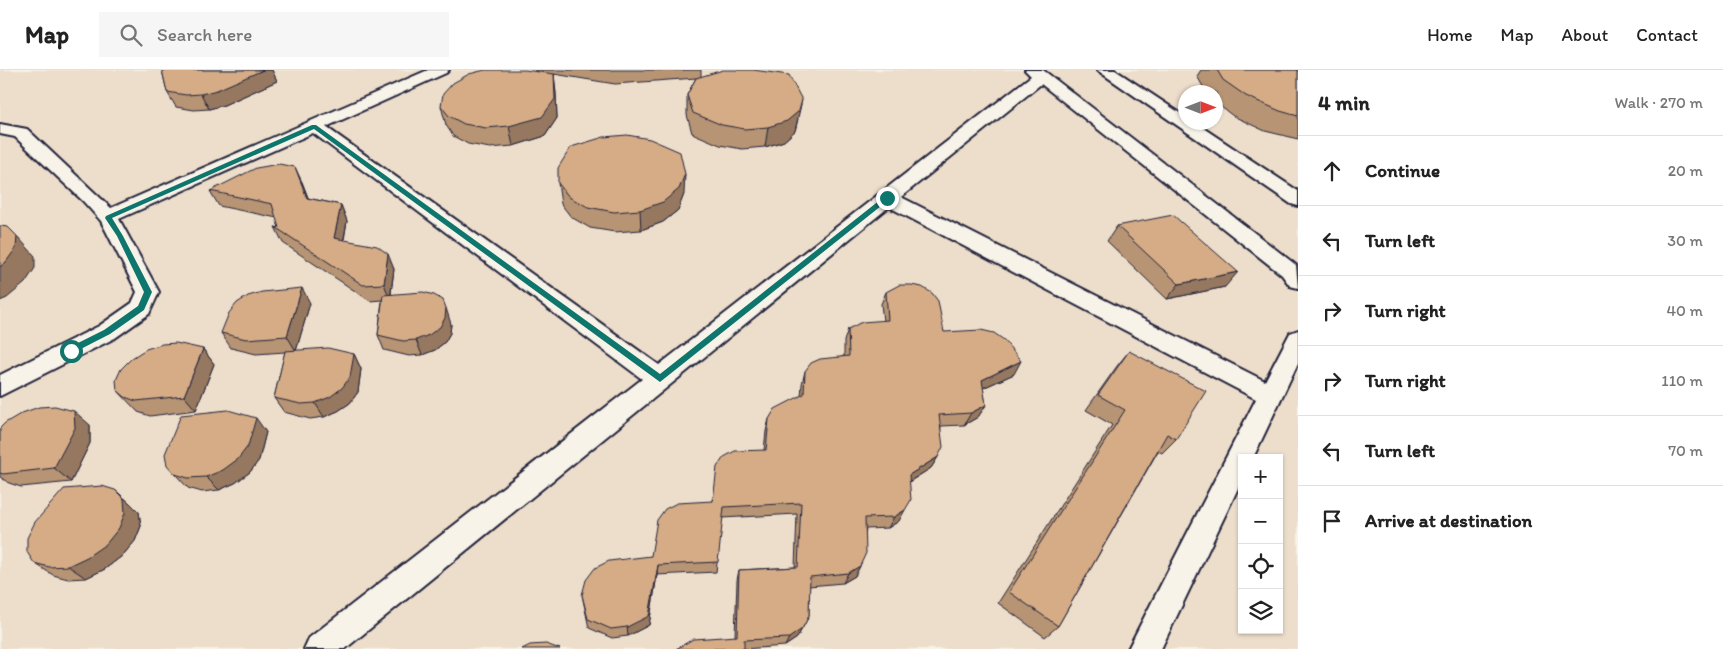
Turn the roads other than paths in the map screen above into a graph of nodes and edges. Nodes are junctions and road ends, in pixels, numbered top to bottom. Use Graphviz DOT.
graph roads {
  1 [pos="441,70"];
  2 [pos="1109,71"];
  3 [pos="1037,73"];
  4 [pos="314,126"];
  5 [pos="0,129"];
  6 [pos="887,198"];
  7 [pos="1298,200"];
  8 [pos="108,218"];
  9 [pos="1298,281"];
  10 [pos="1296,348"];
  11 [pos="660,379"];
  12 [pos="0,386"];
  13 [pos="1269,394"];
  14 [pos="320,649"];
  15 [pos="1144,649"];
  1 -- 4 [label="lane"];
  2 -- 7 [label="lane"];
  3 -- 6 [label="lane"];
  3 -- 9 [label="lane"];
  4 -- 8 [label="lane"];
  4 -- 11 [label="lane"];
  5 -- 8 [label="lane"];
  6 -- 11 [label="lane"];
  6 -- 13 [label="lane"];
  8 -- 12 [label="lane"];
  10 -- 13 [label="lane"];
  11 -- 14 [label="lane"];
  13 -- 15 [label="lane"];
}
